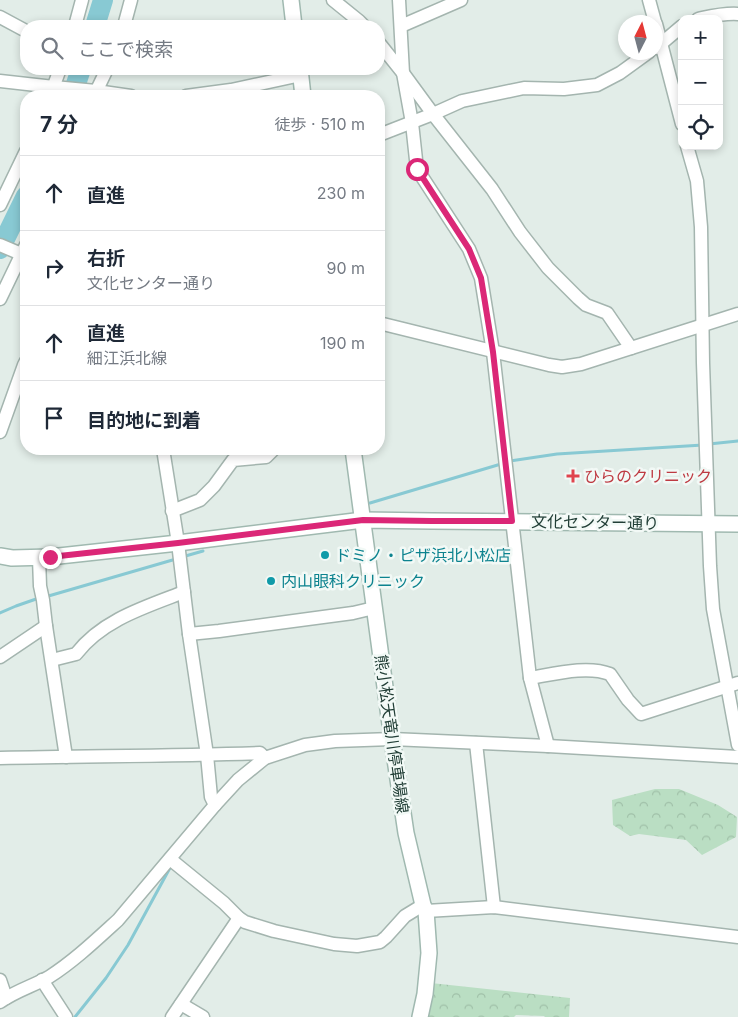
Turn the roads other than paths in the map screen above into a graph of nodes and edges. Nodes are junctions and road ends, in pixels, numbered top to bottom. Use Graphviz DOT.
graph roads {
  1 [pos="82,0"];
  2 [pos="131,0"];
  3 [pos="291,0"];
  4 [pos="333,0"];
  5 [pos="399,0"];
  6 [pos="461,0"];
  7 [pos="649,0"];
  8 [pos="738,14"];
  9 [pos="653,15"];
  10 [pos="721,15"];
  11 [pos="0,17"];
  12 [pos="77,20"];
  13 [pos="126,20"];
  14 [pos="293,20"];
  15 [pos="358,20"];
  16 [pos="401,26"];
  17 [pos="20,28"];
  18 [pos="678,29"];
  19 [pos="663,42"];
  20 [pos="385,51"];
  21 [pos="638,60"];
  22 [pos="662,60"];
  23 [pos="404,73"];
  24 [pos="59,75"];
  25 [pos="104,75"];
  26 [pos="288,75"];
  27 [pos="300,75"];
  28 [pos="0,81"];
  29 [pos="55,90"];
  30 [pos="97,90"];
  31 [pos="231,90"];
  32 [pos="302,90"];
  33 [pos="678,111"];
  34 [pos="433,114"];
  35 [pos="412,123"];
  36 [pos="385,133"];
  37 [pos="688,150"];
  38 [pos="20,163"];
  39 [pos="0,205"];
  40 [pos="0,245"];
  41 [pos="20,251"];
  42 [pos="20,258"];
  43 [pos="0,299"];
  44 [pos="738,314"];
  45 [pos="385,325"];
  46 [pos="704,326"];
  47 [pos="631,348"];
  48 [pos="493,352"];
  49 [pos="20,376"];
  50 [pos="0,432"];
  51 [pos="164,455"];
  52 [pos="268,455"];
  53 [pos="354,455"];
  54 [pos="172,511"];
  55 [pos="363,520"];
  56 [pos="512,521"];
  57 [pos="708,523"];
  58 [pos="738,524"];
  59 [pos="178,552"];
  60 [pos="0,556"];
  61 [pos="39,558"];
  62 [pos="184,592"];
  63 [pos="374,608"];
  64 [pos="46,626"];
  65 [pos="188,634"];
  66 [pos="0,657"];
  67 [pos="52,660"];
  68 [pos="530,678"];
  69 [pos="733,684"];
  70 [pos="392,739"];
  71 [pos="476,743"];
  72 [pos="738,745"];
  73 [pos="548,746"];
  74 [pos="207,755"];
  75 [pos="66,757"];
  76 [pos="738,757"];
  77 [pos="0,758"];
  78 [pos="265,758"];
  79 [pos="214,805"];
  80 [pos="170,859"];
  81 [pos="494,907"];
  82 [pos="425,908"];
  83 [pos="239,918"];
  84 [pos="738,937"];
  85 [pos="0,980"];
  86 [pos="42,980"];
  87 [pos="3,1000"];
  88 [pos="181,1004"];
  89 [pos="66,1017"];
  90 [pos="172,1017"];
  91 [pos="203,1017"];
  92 [pos="420,1017"];
  1 -- 12 [label="street"];
  2 -- 13 [label="street"];
  3 -- 14 [label="main road"];
  4 -- 15 [label="street"];
  5 -- 16 [label="street"];
  6 -- 16 [label="street"];
  7 -- 9 [label="street"];
  8 -- 10 [label="street"];
  11 -- 17 [label="street"];
  16 -- 23 [label="street"];
  18 -- 19 [label="street"];
  20 -- 23 [label="street"];
  21 -- 34 [label="street"];
  22 -- 33 [label="street"];
  23 -- 34 [label="street"];
  23 -- 35 [label="street"];
  24 -- 29 [label="street"];
  25 -- 30 [label="street"];
  26 -- 31 [label="street"];
  27 -- 32 [label="main road"];
  28 -- 29 [label="street"];
  34 -- 35 [label="street"];
  34 -- 47 [label="street"];
  35 -- 36 [label="street"];
  35 -- 48 [label="street"];
  37 -- 46 [label="street"];
  38 -- 39 [label="street"];
  40 -- 41 [label="street"];
  42 -- 43 [label="street"];
  44 -- 46 [label="street"];
  45 -- 48 [label="street"];
  46 -- 47 [label="street"];
  46 -- 57 [label="street"];
  47 -- 48 [label="street"];
  48 -- 56 [label="street"];
  49 -- 50 [label="street"];
  51 -- 54 [label="street"];
  52 -- 54 [label="street"];
  53 -- 55 [label="main road, 熊小松天竜川停車場線"];
  54 -- 59 [label="street"];
  55 -- 56 [label="main road, 文化センター通り"];
  55 -- 59 [label="main road, 文化センター通り"];
  55 -- 63 [label="main road, 熊小松天竜川停車場線"];
  56 -- 57 [label="main road, 文化センター通り"];
  56 -- 68 [label="street"];
  57 -- 58 [label="main road, 文化センター通り"];
  57 -- 69 [label="street"];
  59 -- 61 [label="main road, 文化センター通り"];
  59 -- 62 [label="street"];
  60 -- 61 [label="main road, 文化センター通り"];
  61 -- 64 [label="street"];
  62 -- 65 [label="street"];
  62 -- 67 [label="street"];
  63 -- 65 [label="street"];
  63 -- 70 [label="main road, 熊小松天竜川停車場線"];
  64 -- 66 [label="street"];
  64 -- 67 [label="street"];
  65 -- 74 [label="street"];
  67 -- 75 [label="street"];
  68 -- 69 [label="street"];
  68 -- 73 [label="street"];
  69 -- 72 [label="street"];
  70 -- 71 [label="street"];
  70 -- 78 [label="street"];
  70 -- 82 [label="main road, 熊小松天竜川停車場線"];
  71 -- 73 [label="street"];
  71 -- 81 [label="street"];
  73 -- 76 [label="street"];
  74 -- 75 [label="street"];
  74 -- 78 [label="street"];
  74 -- 79 [label="street"];
  75 -- 77 [label="street"];
  78 -- 79 [label="street"];
  79 -- 80 [label="street"];
  80 -- 83 [label="street"];
  80 -- 86 [label="street"];
  81 -- 82 [label="street"];
  81 -- 84 [label="street"];
  82 -- 83 [label="street"];
  82 -- 92 [label="main road, 熊小松天竜川停車場線"];
  83 -- 88 [label="street"];
  85 -- 87 [label="street"];
  86 -- 87 [label="street"];
  86 -- 89 [label="street"];
  88 -- 90 [label="street"];
  88 -- 91 [label="street"];
}
